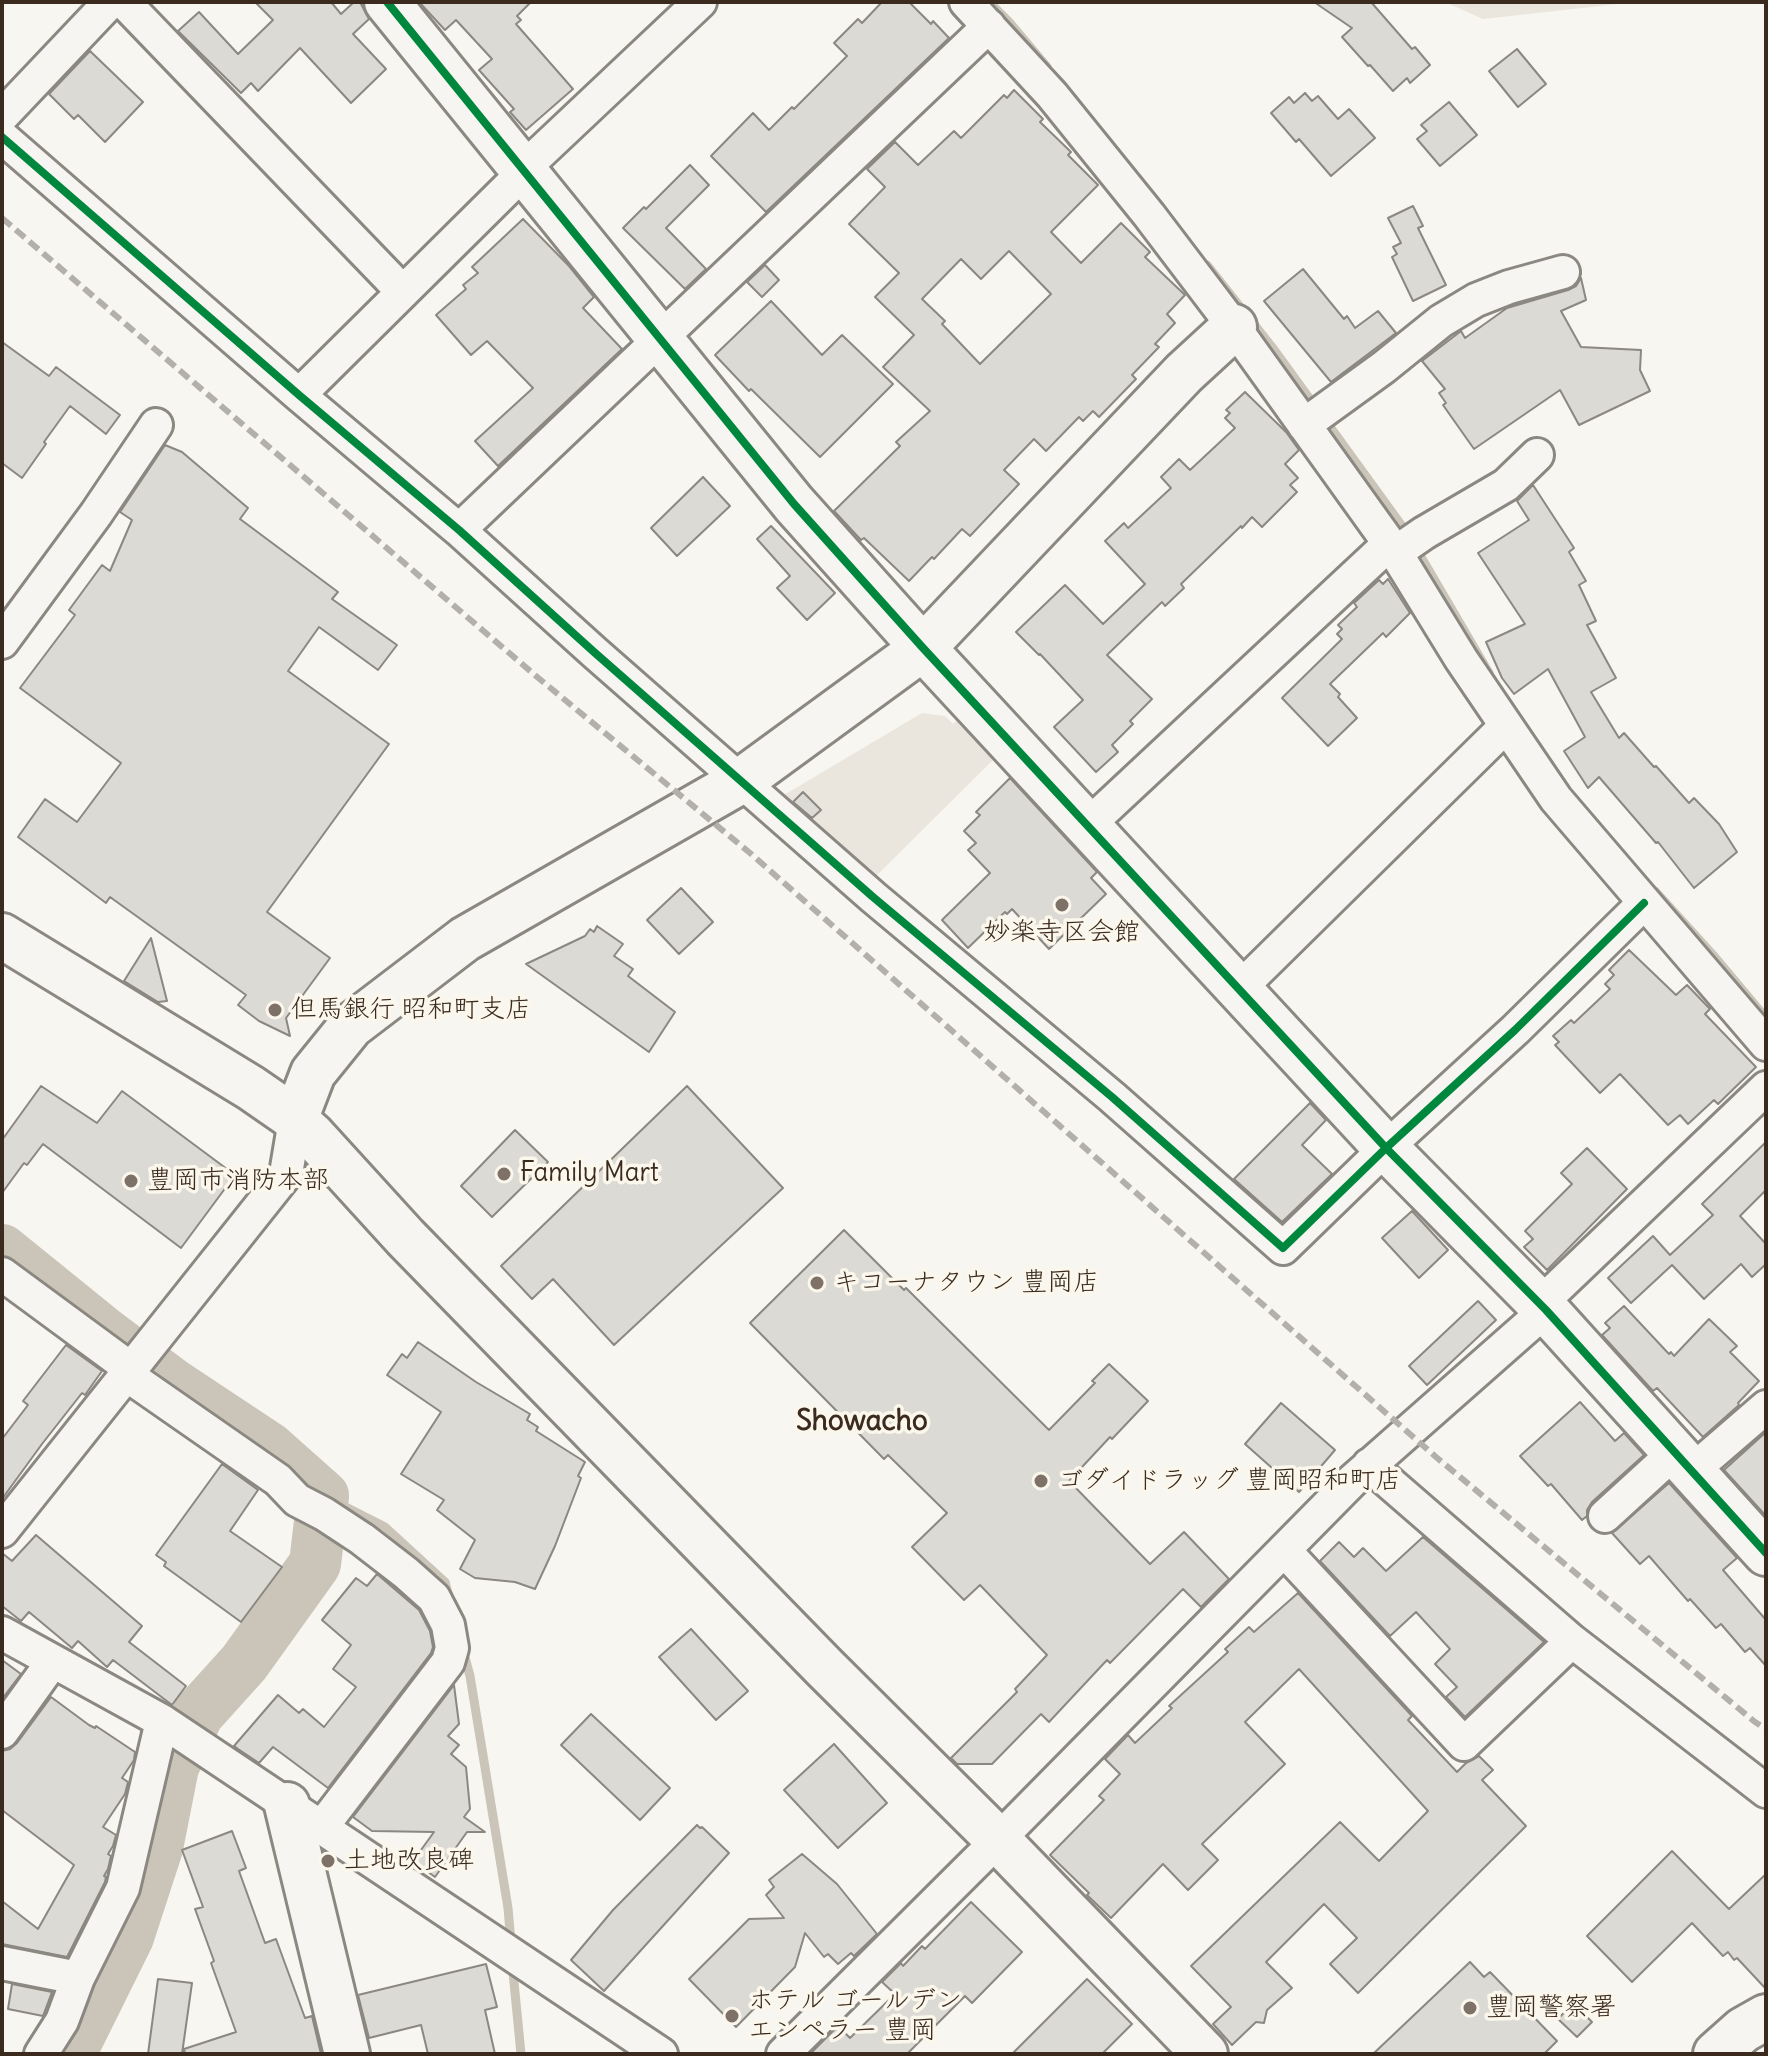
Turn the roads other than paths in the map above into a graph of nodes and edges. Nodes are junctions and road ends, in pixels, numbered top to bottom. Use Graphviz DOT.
graph roads {
  1 [pos="110,2"];
  2 [pos="124,2"];
  3 [pos="700,2"];
  4 [pos="966,2"];
  5 [pos="390,3"];
  6 [pos="989,26"];
  7 [pos="2,116"];
  8 [pos="2,137"];
  9 [pos="523,170"];
  10 [pos="1563,272"];
  11 [pos="403,292"];
  12 [pos="1234,327"];
  13 [pos="659,339"];
  14 [pos="299,395"];
  15 [pos="156,425"];
  16 [pos="1304,425"];
  17 [pos="1537,455"];
  18 [pos="459,530"];
  19 [pos="1392,548"];
  20 [pos="2,642"];
  21 [pos="923,648"];
  22 [pos="1506,726"];
  23 [pos="741,781"];
  24 [pos="1087,826"];
  25 [pos="1644,903"];
  26 [pos="2,936"];
  27 [pos="1239,989"];
  28 [pos="1766,1044"];
  29 [pos="1766,1088"];
  30 [pos="295,1120"];
  31 [pos="1386,1148"];
  32 [pos="2,1274"];
  33 [pos="1543,1307"];
  34 [pos="129,1372"];
  35 [pos="1766,1407"];
  36 [pos="1683,1462"];
  37 [pos="1369,1465"];
  38 [pos="1605,1516"];
  39 [pos="2,1531"];
  40 [pos="1284,1550"];
  41 [pos="1766,1553"];
  42 [pos="2,1633"];
  43 [pos="1572,1641"];
  44 [pos="53,1661"];
  45 [pos="162,1721"];
  46 [pos="2,1732"];
  47 [pos="1766,1791"];
  48 [pos="304,1816"];
  49 [pos="998,1840"];
  50 [pos="2,1963"];
  51 [pos="78,1978"];
  52 [pos="1766,2017"];
  53 [pos="41,2054"];
  54 [pos="347,2054"];
  55 [pos="661,2054"];
  56 [pos="783,2054"];
  57 [pos="1205,2054"];
  58 [pos="1716,2054"];
  1 -- 7 [label="street"];
  2 -- 11 [label="street"];
  3 -- 9 [label="street"];
  4 -- 6 [label="street"];
  5 -- 9 [label="street"];
  6 -- 12 [label="street"];
  6 -- 13 [label="street"];
  8 -- 14 [label="street"];
  9 -- 11 [label="street"];
  9 -- 13 [label="street"];
  10 -- 16 [label="street"];
  11 -- 14 [label="street"];
  12 -- 16 [label="street"];
  12 -- 21 [label="street"];
  13 -- 18 [label="street"];
  13 -- 21 [label="street"];
  14 -- 18 [label="street"];
  15 -- 20 [label="street"];
  16 -- 19 [label="street"];
  17 -- 19 [label="street"];
  18 -- 23 [label="street"];
  19 -- 22 [label="street"];
  19 -- 24 [label="street"];
  21 -- 23 [label="street"];
  21 -- 24 [label="street"];
  22 -- 25 [label="street"];
  22 -- 27 [label="street"];
  23 -- 30 [label="street"];
  23 -- 31 [label="street"];
  24 -- 27 [label="street"];
  25 -- 28 [label="street"];
  25 -- 31 [label="street"];
  26 -- 30 [label="street"];
  27 -- 31 [label="street"];
  29 -- 33 [label="street"];
  30 -- 34 [label="street"];
  30 -- 49 [label="street"];
  31 -- 33 [label="street"];
  32 -- 34 [label="street"];
  33 -- 36 [label="street"];
  33 -- 37 [label="street"];
  34 -- 39 [label="street"];
  34 -- 48 [label="street"];
  35 -- 36 [label="street"];
  36 -- 38 [label="street"];
  36 -- 41 [label="street"];
  37 -- 40 [label="street"];
  37 -- 43 [label="street"];
  40 -- 43 [label="street"];
  40 -- 49 [label="street"];
  42 -- 44 [label="street"];
  43 -- 47 [label="street"];
  44 -- 45 [label="street"];
  44 -- 46 [label="street"];
  45 -- 48 [label="street"];
  45 -- 51 [label="street"];
  48 -- 54 [label="street"];
  48 -- 55 [label="street"];
  49 -- 56 [label="street"];
  49 -- 57 [label="street"];
  50 -- 51 [label="street"];
  51 -- 53 [label="street"];
  52 -- 58 [label="street"];
}
